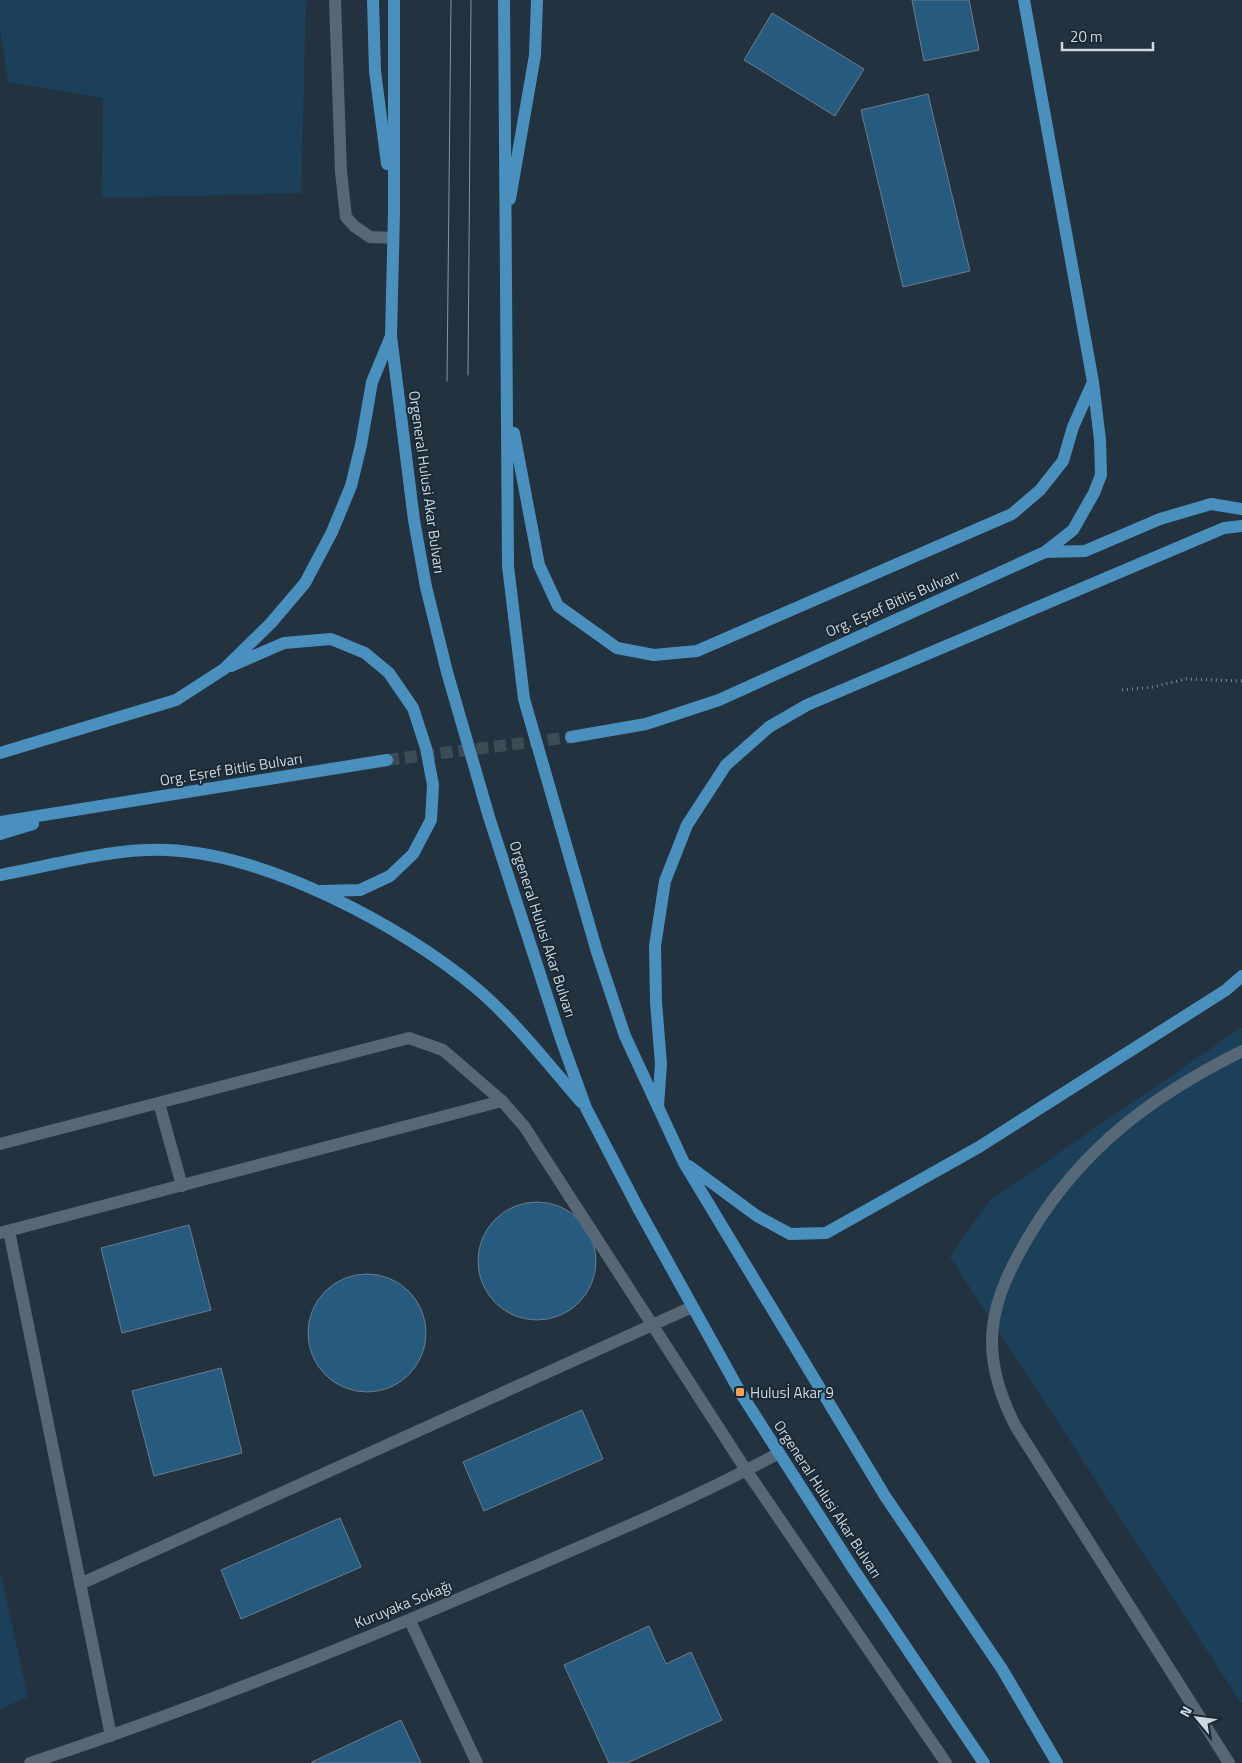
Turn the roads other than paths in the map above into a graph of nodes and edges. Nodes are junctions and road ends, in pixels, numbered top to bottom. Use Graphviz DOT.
graph roads {
  1 [pos="335,0"];
  2 [pos="373,0"];
  3 [pos="394,0"];
  4 [pos="504,0"];
  5 [pos="537,0"];
  6 [pos="1024,0"];
  7 [pos="394,213"];
  8 [pos="504,233"];
  9 [pos="393,238"];
  10 [pos="391,336"];
  11 [pos="1093,382"];
  12 [pos="508,400"];
  13 [pos="1242,509"];
  14 [pos="1242,526"];
  15 [pos="1045,552"];
  16 [pos="224,669"];
  17 [pos="571,737"];
  18 [pos="0,754"];
  19 [pos="387,760"];
  20 [pos="81,809"];
  21 [pos="0,822"];
  22 [pos="0,834"];
  23 [pos="0,875"];
  24 [pos="318,891"];
  25 [pos="1242,976"];
  26 [pos="1242,1051"];
  27 [pos="502,1100"];
  28 [pos="159,1103"];
  29 [pos="586,1108"];
  30 [pos="658,1108"];
  31 [pos="0,1144"];
  32 [pos="684,1163"];
  33 [pos="182,1186"];
  34 [pos="5,1232"];
  35 [pos="692,1307"];
  36 [pos="652,1325"];
  37 [pos="779,1452"];
  38 [pos="746,1470"];
  39 [pos="80,1584"];
  40 [pos="410,1621"];
  41 [pos="111,1736"];
  42 [pos="52,1760"];
  43 [pos="30,1763"];
  44 [pos="477,1763"];
  45 [pos="946,1763"];
  46 [pos="984,1763"];
  47 [pos="1057,1763"];
  48 [pos="1229,1763"];
  1 -- 9 [label="street"];
  2 -- 7 [label="main road"];
  3 -- 7 [label="main road, Orgeneral Hulusi Akar Bulvarı"];
  4 -- 8 [label="main road"];
  5 -- 8 [label="main road"];
  6 -- 11 [label="main road, Org. Eşref Bitlis Bulvarı"];
  7 -- 9 [label="main road, Orgeneral Hulusi Akar Bulvarı"];
  8 -- 12 [label="main road"];
  9 -- 10 [label="main road, Orgeneral Hulusi Akar Bulvarı"];
  10 -- 16 [label="main road"];
  10 -- 29 [label="main road, Orgeneral Hulusi Akar Bulvarı"];
  11 -- 12 [label="main road"];
  11 -- 15 [label="main road, Org. Eşref Bitlis Bulvarı"];
  12 -- 30 [label="main road"];
  13 -- 15 [label="main road"];
  14 -- 30 [label="main road"];
  15 -- 17 [label="main road, Org. Eşref Bitlis Bulvarı"];
  16 -- 18 [label="main road"];
  16 -- 24 [label="main road"];
  19 -- 20 [label="main road, Org. Eşref Bitlis Bulvarı"];
  20 -- 21 [label="main road, Org. Eşref Bitlis Bulvarı"];
  20 -- 22 [label="main road, Org. Eşref Bitlis Bulvarı"];
  23 -- 24 [label="main road"];
  24 -- 29 [label="main road"];
  25 -- 32 [label="main road"];
  26 -- 48 [label="street"];
  27 -- 28 [label="street"];
  27 -- 33 [label="street"];
  27 -- 36 [label="street"];
  28 -- 31 [label="street"];
  28 -- 33 [label="street"];
  29 -- 35 [label="main road, Orgeneral Hulusi Akar Bulvarı"];
  30 -- 32 [label="main road"];
  32 -- 47 [label="main road"];
  33 -- 34 [label="street"];
  34 -- 39 [label="street"];
  35 -- 36 [label="street"];
  35 -- 37 [label="main road, Orgeneral Hulusi Akar Bulvarı"];
  36 -- 38 [label="street"];
  36 -- 39 [label="street"];
  37 -- 38 [label="street, Kuruyaka Sokağı"];
  37 -- 46 [label="main road, Orgeneral Hulusi Akar Bulvarı"];
  38 -- 40 [label="street, Kuruyaka Sokağı"];
  38 -- 45 [label="street"];
  39 -- 41 [label="street"];
  40 -- 41 [label="street, Kuruyaka Sokağı"];
  40 -- 44 [label="street"];
  41 -- 42 [label="street, Kuruyaka Sokağı"];
  42 -- 43 [label="street, Kuruyaka Sokağı"];
}
